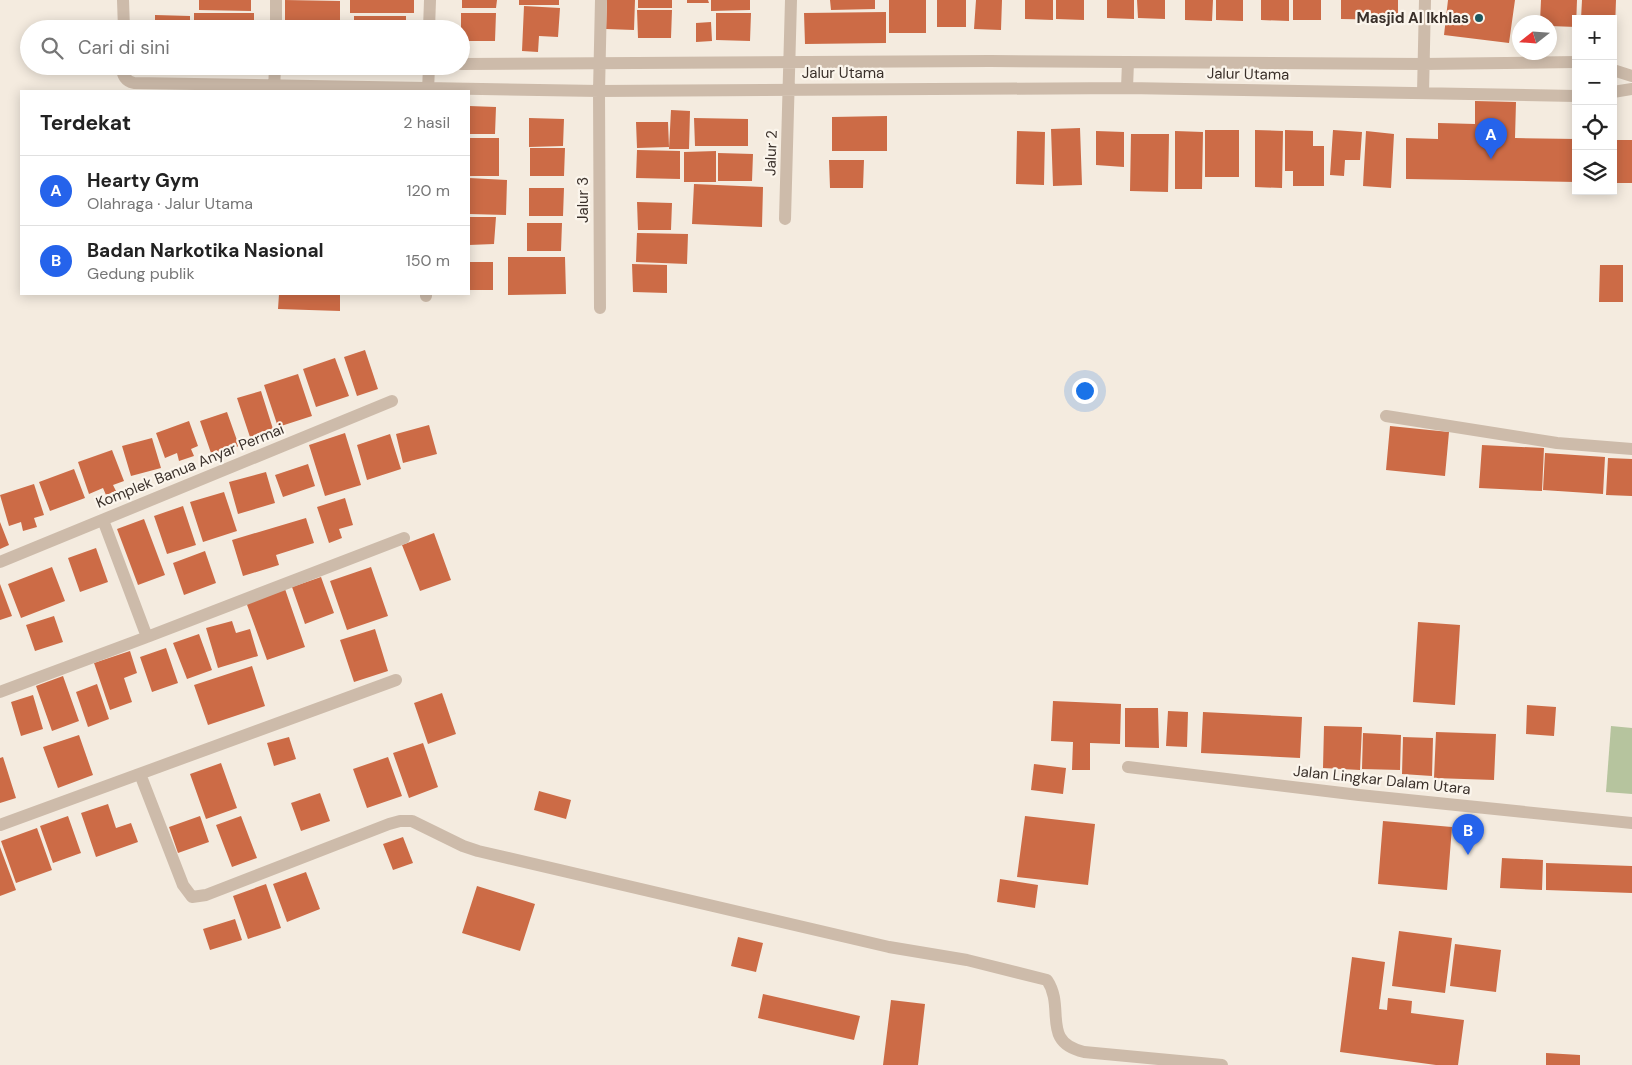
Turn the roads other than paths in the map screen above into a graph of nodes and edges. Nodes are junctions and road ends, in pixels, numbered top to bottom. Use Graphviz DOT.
graph roads {
  1 [pos="123,0"];
  2 [pos="276,0"];
  3 [pos="430,0"];
  4 [pos="601,0"];
  5 [pos="791,0"];
  6 [pos="1425,0"];
  7 [pos="124,20"];
  8 [pos="276,20"];
  9 [pos="429,20"];
  10 [pos="600,62"];
  11 [pos="790,62"];
  12 [pos="1128,62"];
  13 [pos="1572,62"];
  14 [pos="470,64"];
  15 [pos="1423,64"];
  16 [pos="1617,71"];
  17 [pos="123,75"];
  18 [pos="275,75"];
  19 [pos="429,75"];
  20 [pos="1632,76"];
  21 [pos="274,88"];
  22 [pos="1127,88"];
  23 [pos="428,89"];
  24 [pos="790,89"];
  25 [pos="1632,89"];
  26 [pos="599,91"];
  27 [pos="1617,91"];
  28 [pos="1423,93"];
  29 [pos="1572,96"];
  30 [pos="786,219"];
  31 [pos="600,308"];
  32 [pos="392,401"];
  33 [pos="1386,416"];
  34 [pos="1632,449"];
  35 [pos="103,520"];
  36 [pos="404,538"];
  37 [pos="0,562"];
  38 [pos="147,637"];
  39 [pos="396,680"];
  40 [pos="0,692"];
  41 [pos="1128,767"];
  42 [pos="140,774"];
  43 [pos="1632,823"];
  44 [pos="0,825"];
  45 [pos="1222,1065"];
  1 -- 7 [label="street"];
  2 -- 8 [label="street"];
  3 -- 9 [label="street"];
  4 -- 10 [label="street"];
  5 -- 11 [label="street"];
  6 -- 15 [label="street"];
  10 -- 11 [label="street, Jalur Utama"];
  10 -- 14 [label="street, Jalur Utama"];
  10 -- 26 [label="street, Jalur 3"];
  11 -- 12 [label="street, Jalur Utama"];
  11 -- 24 [label="street, Jalur 2"];
  12 -- 15 [label="street, Jalur Utama"];
  12 -- 22 [label="street"];
  13 -- 15 [label="street, Jalur Utama"];
  15 -- 28 [label="street"];
  16 -- 20 [label="street"];
  17 -- 21 [label="street, Jalur Utama"];
  18 -- 21 [label="street"];
  19 -- 23 [label="street"];
  21 -- 23 [label="street, Jalur Utama"];
  22 -- 24 [label="street, Jalur Utama"];
  22 -- 28 [label="street, Jalur Utama"];
  23 -- 26 [label="street, Jalur Utama"];
  24 -- 26 [label="street, Jalur Utama"];
  24 -- 30 [label="street, Jalur 2"];
  25 -- 27 [label="street"];
  26 -- 31 [label="street, Jalur 3"];
  28 -- 29 [label="street, Jalur Utama"];
  32 -- 35 [label="street, Komplek Banua Anyar Permai"];
  33 -- 34 [label="street"];
  35 -- 37 [label="street, Komplek Banua Anyar Permai"];
  35 -- 38 [label="street"];
  36 -- 38 [label="street"];
  38 -- 40 [label="street"];
  39 -- 42 [label="street"];
  41 -- 43 [label="street, Jalan Lingkar Dalam Utara"];
  42 -- 44 [label="street"];
  42 -- 45 [label="street"];
}
